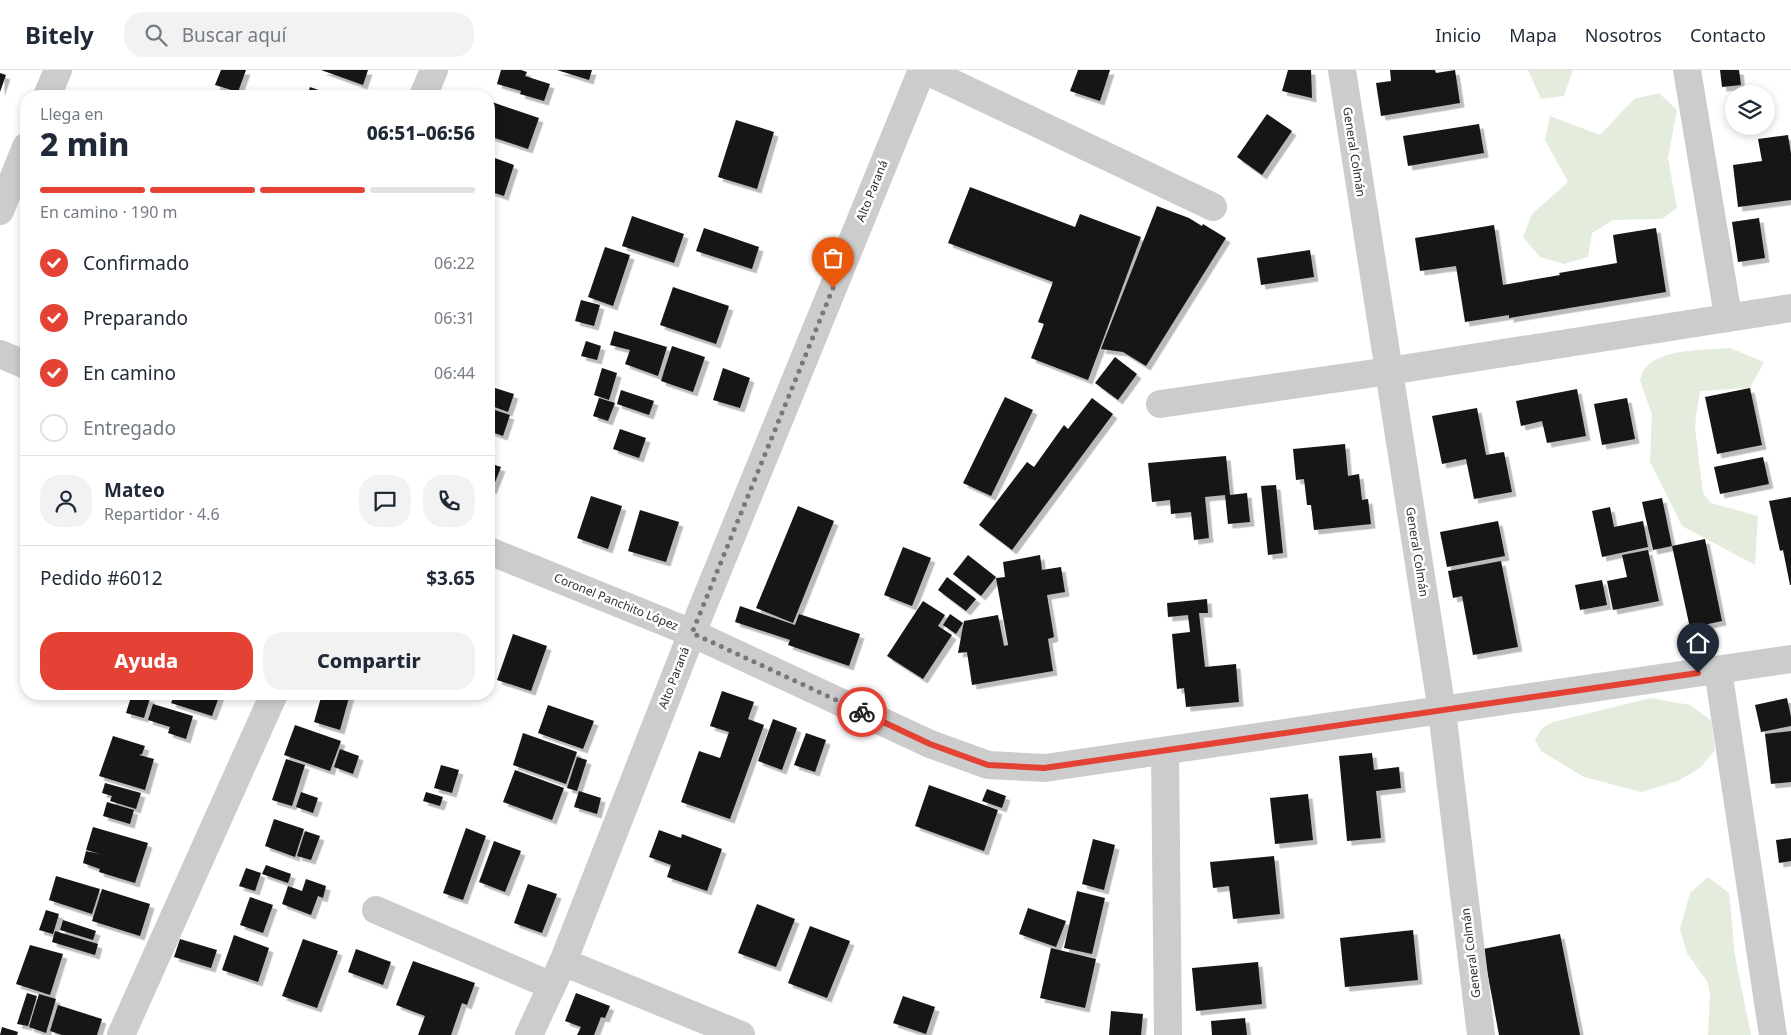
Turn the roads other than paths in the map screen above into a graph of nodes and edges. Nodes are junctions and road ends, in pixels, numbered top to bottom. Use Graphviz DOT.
graph roads {
  1 [pos="58,70"];
  2 [pos="434,70"];
  3 [pos="923,70"];
  4 [pos="1342,70"];
  5 [pos="1687,70"];
  6 [pos="50,90"];
  7 [pos="425,90"];
  8 [pos="20,162"];
  9 [pos="1213,207"];
  10 [pos="0,211"];
  11 [pos="1791,308"];
  12 [pos="1728,316"];
  13 [pos="0,354"];
  14 [pos="20,362"];
  15 [pos="1388,371"];
  16 [pos="1160,404"];
  17 [pos="495,553"];
  18 [pos="692,633"];
  19 [pos="1791,659"];
  20 [pos="1718,670"];
  21 [pos="271,700"];
  22 [pos="1442,711"];
  23 [pos="1165,751"];
  24 [pos="376,910"];
  25 [pos="563,962"];
  26 [pos="552,986"];
  27 [pos="1778,1020"];
  28 [pos="121,1035"];
  29 [pos="528,1035"];
  30 [pos="741,1035"];
  31 [pos="1168,1035"];
  32 [pos="1481,1035"];
  1 -- 6 [label="street"];
  2 -- 7 [label="street"];
  3 -- 9 [label="street"];
  3 -- 18 [label="street, Alto Paraná"];
  4 -- 15 [label="street, General Colmán"];
  5 -- 12 [label="street"];
  8 -- 10 [label="street"];
  11 -- 12 [label="street"];
  12 -- 15 [label="street"];
  13 -- 14 [label="street"];
  15 -- 16 [label="street"];
  15 -- 22 [label="street, General Colmán"];
  17 -- 18 [label="street, Coronel Panchito López"];
  18 -- 23 [label="street, Coronel Panchito López"];
  18 -- 25 [label="street, Alto Paraná"];
  19 -- 20 [label="street, Coronel Panchito López"];
  20 -- 22 [label="street, Coronel Panchito López"];
  20 -- 27 [label="street"];
  21 -- 28 [label="street"];
  22 -- 23 [label="street, Coronel Panchito López"];
  22 -- 32 [label="street, General Colmán"];
  23 -- 31 [label="street"];
  24 -- 26 [label="street"];
  25 -- 26 [label="street, Alto Paraná"];
  25 -- 30 [label="street"];
  26 -- 29 [label="street, Alto Paraná"];
}
